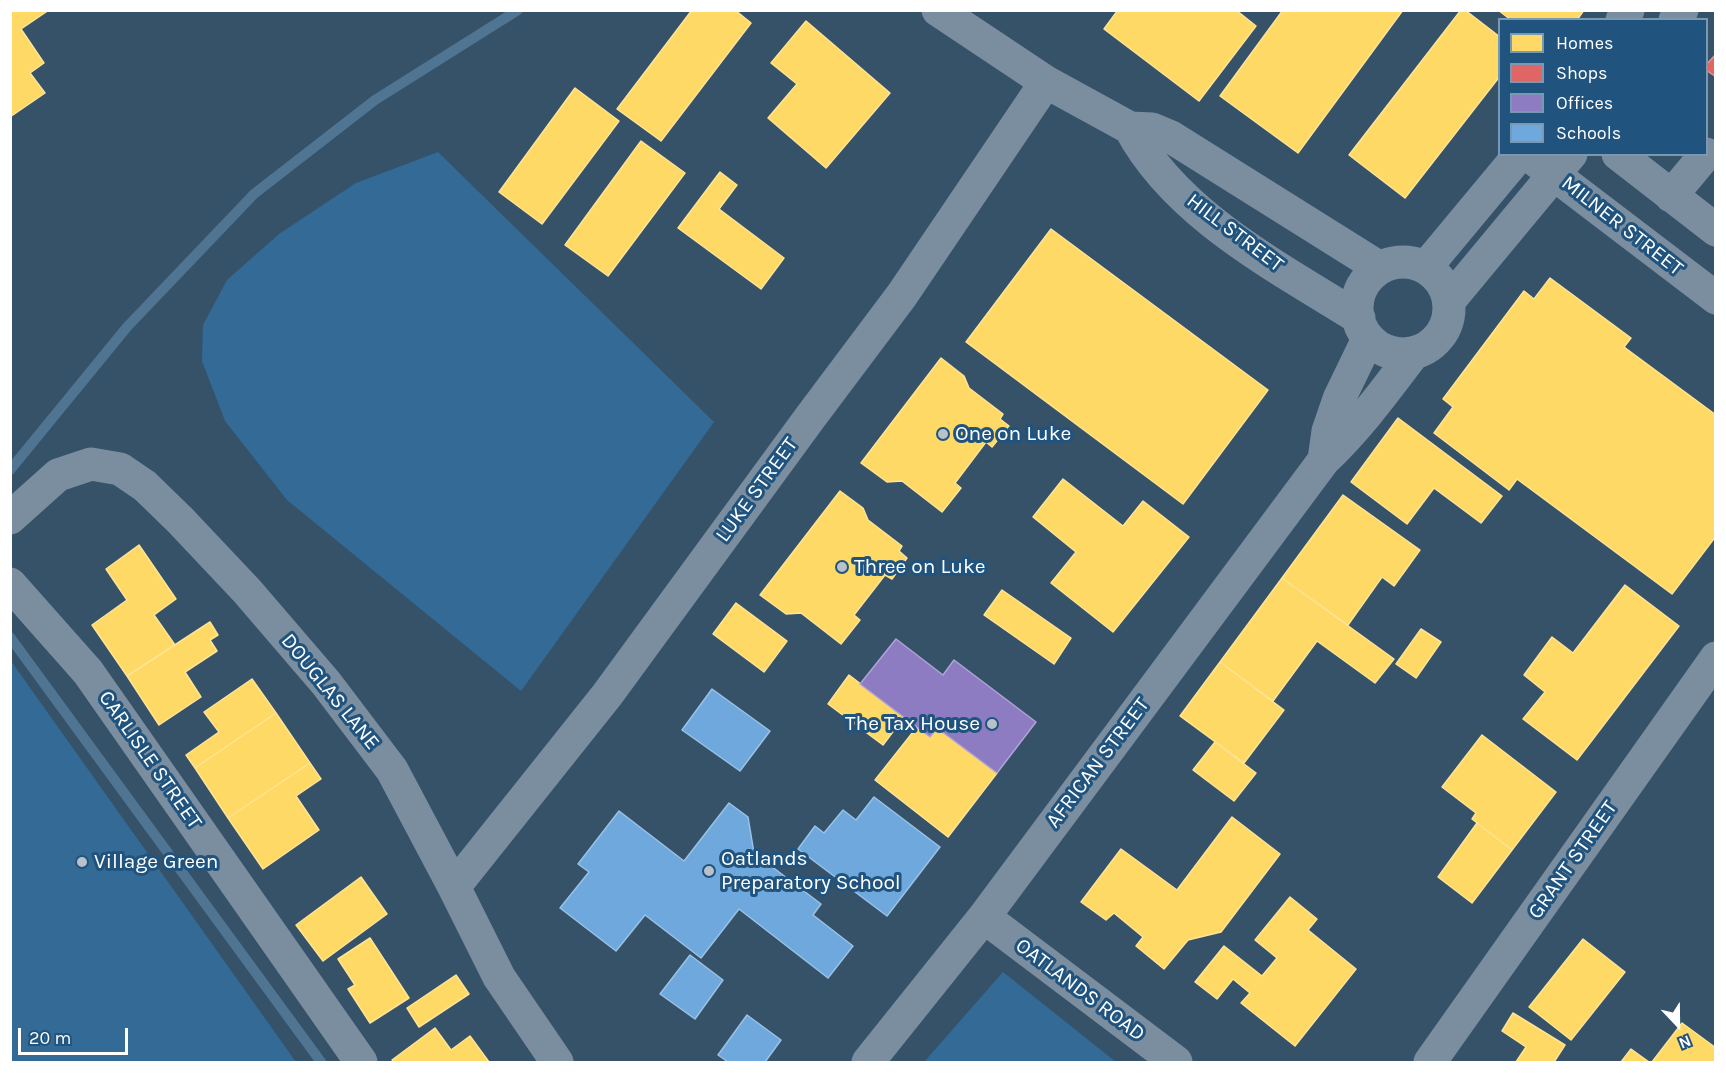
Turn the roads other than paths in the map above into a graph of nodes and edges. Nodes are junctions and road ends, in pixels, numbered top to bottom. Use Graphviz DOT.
graph roads {
  1 [pos="938,10"];
  2 [pos="1046,82"];
  3 [pos="1130,128"];
  4 [pos="1518,156"];
  5 [pos="1534,156"];
  6 [pos="1621,156"];
  7 [pos="1704,156"];
  8 [pos="1563,165"];
  9 [pos="1671,196"];
  10 [pos="1716,230"];
  11 [pos="1426,267"];
  12 [pos="1380,268"];
  13 [pos="1716,298"];
  14 [pos="1449,301"];
  15 [pos="1364,328"];
  16 [pos="1413,354"];
  17 [pos="1324,460"];
  18 [pos="10,518"];
  19 [pos="10,584"];
  20 [pos="1716,658"];
  21 [pos="454,887"];
  22 [pos="984,917"];
  23 [pos="361,1062"];
  24 [pos="557,1062"];
  25 [pos="868,1062"];
  26 [pos="1176,1062"];
  27 [pos="1430,1062"];
  1 -- 2 [label="street, HILL STREET"];
  2 -- 3 [label="street, HILL STREET"];
  2 -- 21 [label="street, LUKE STREET"];
  3 -- 12 [label="street, HILL STREET"];
  3 -- 15 [label="street, HILL STREET"];
  4 -- 11 [label="street"];
  5 -- 8 [label="street, MILNER STREET"];
  6 -- 9 [label="street"];
  7 -- 9 [label="street"];
  8 -- 13 [label="street, MILNER STREET"];
  8 -- 14 [label="street"];
  9 -- 10 [label="street"];
  11 -- 12 [label="street"];
  11 -- 14 [label="street"];
  12 -- 15 [label="street"];
  14 -- 16 [label="street"];
  15 -- 16 [label="street"];
  15 -- 17 [label="street, AFRICAN STREET"];
  16 -- 17 [label="street, AFRICAN STREET"];
  17 -- 22 [label="street, AFRICAN STREET"];
  18 -- 21 [label="street, DOUGLAS LANE"];
  19 -- 23 [label="street, CARLISLE STREET"];
  20 -- 27 [label="street, GRANT STREET"];
  21 -- 24 [label="street, DOUGLAS LANE"];
  22 -- 25 [label="street, AFRICAN STREET"];
  22 -- 26 [label="street, OATLANDS ROAD"];
}
